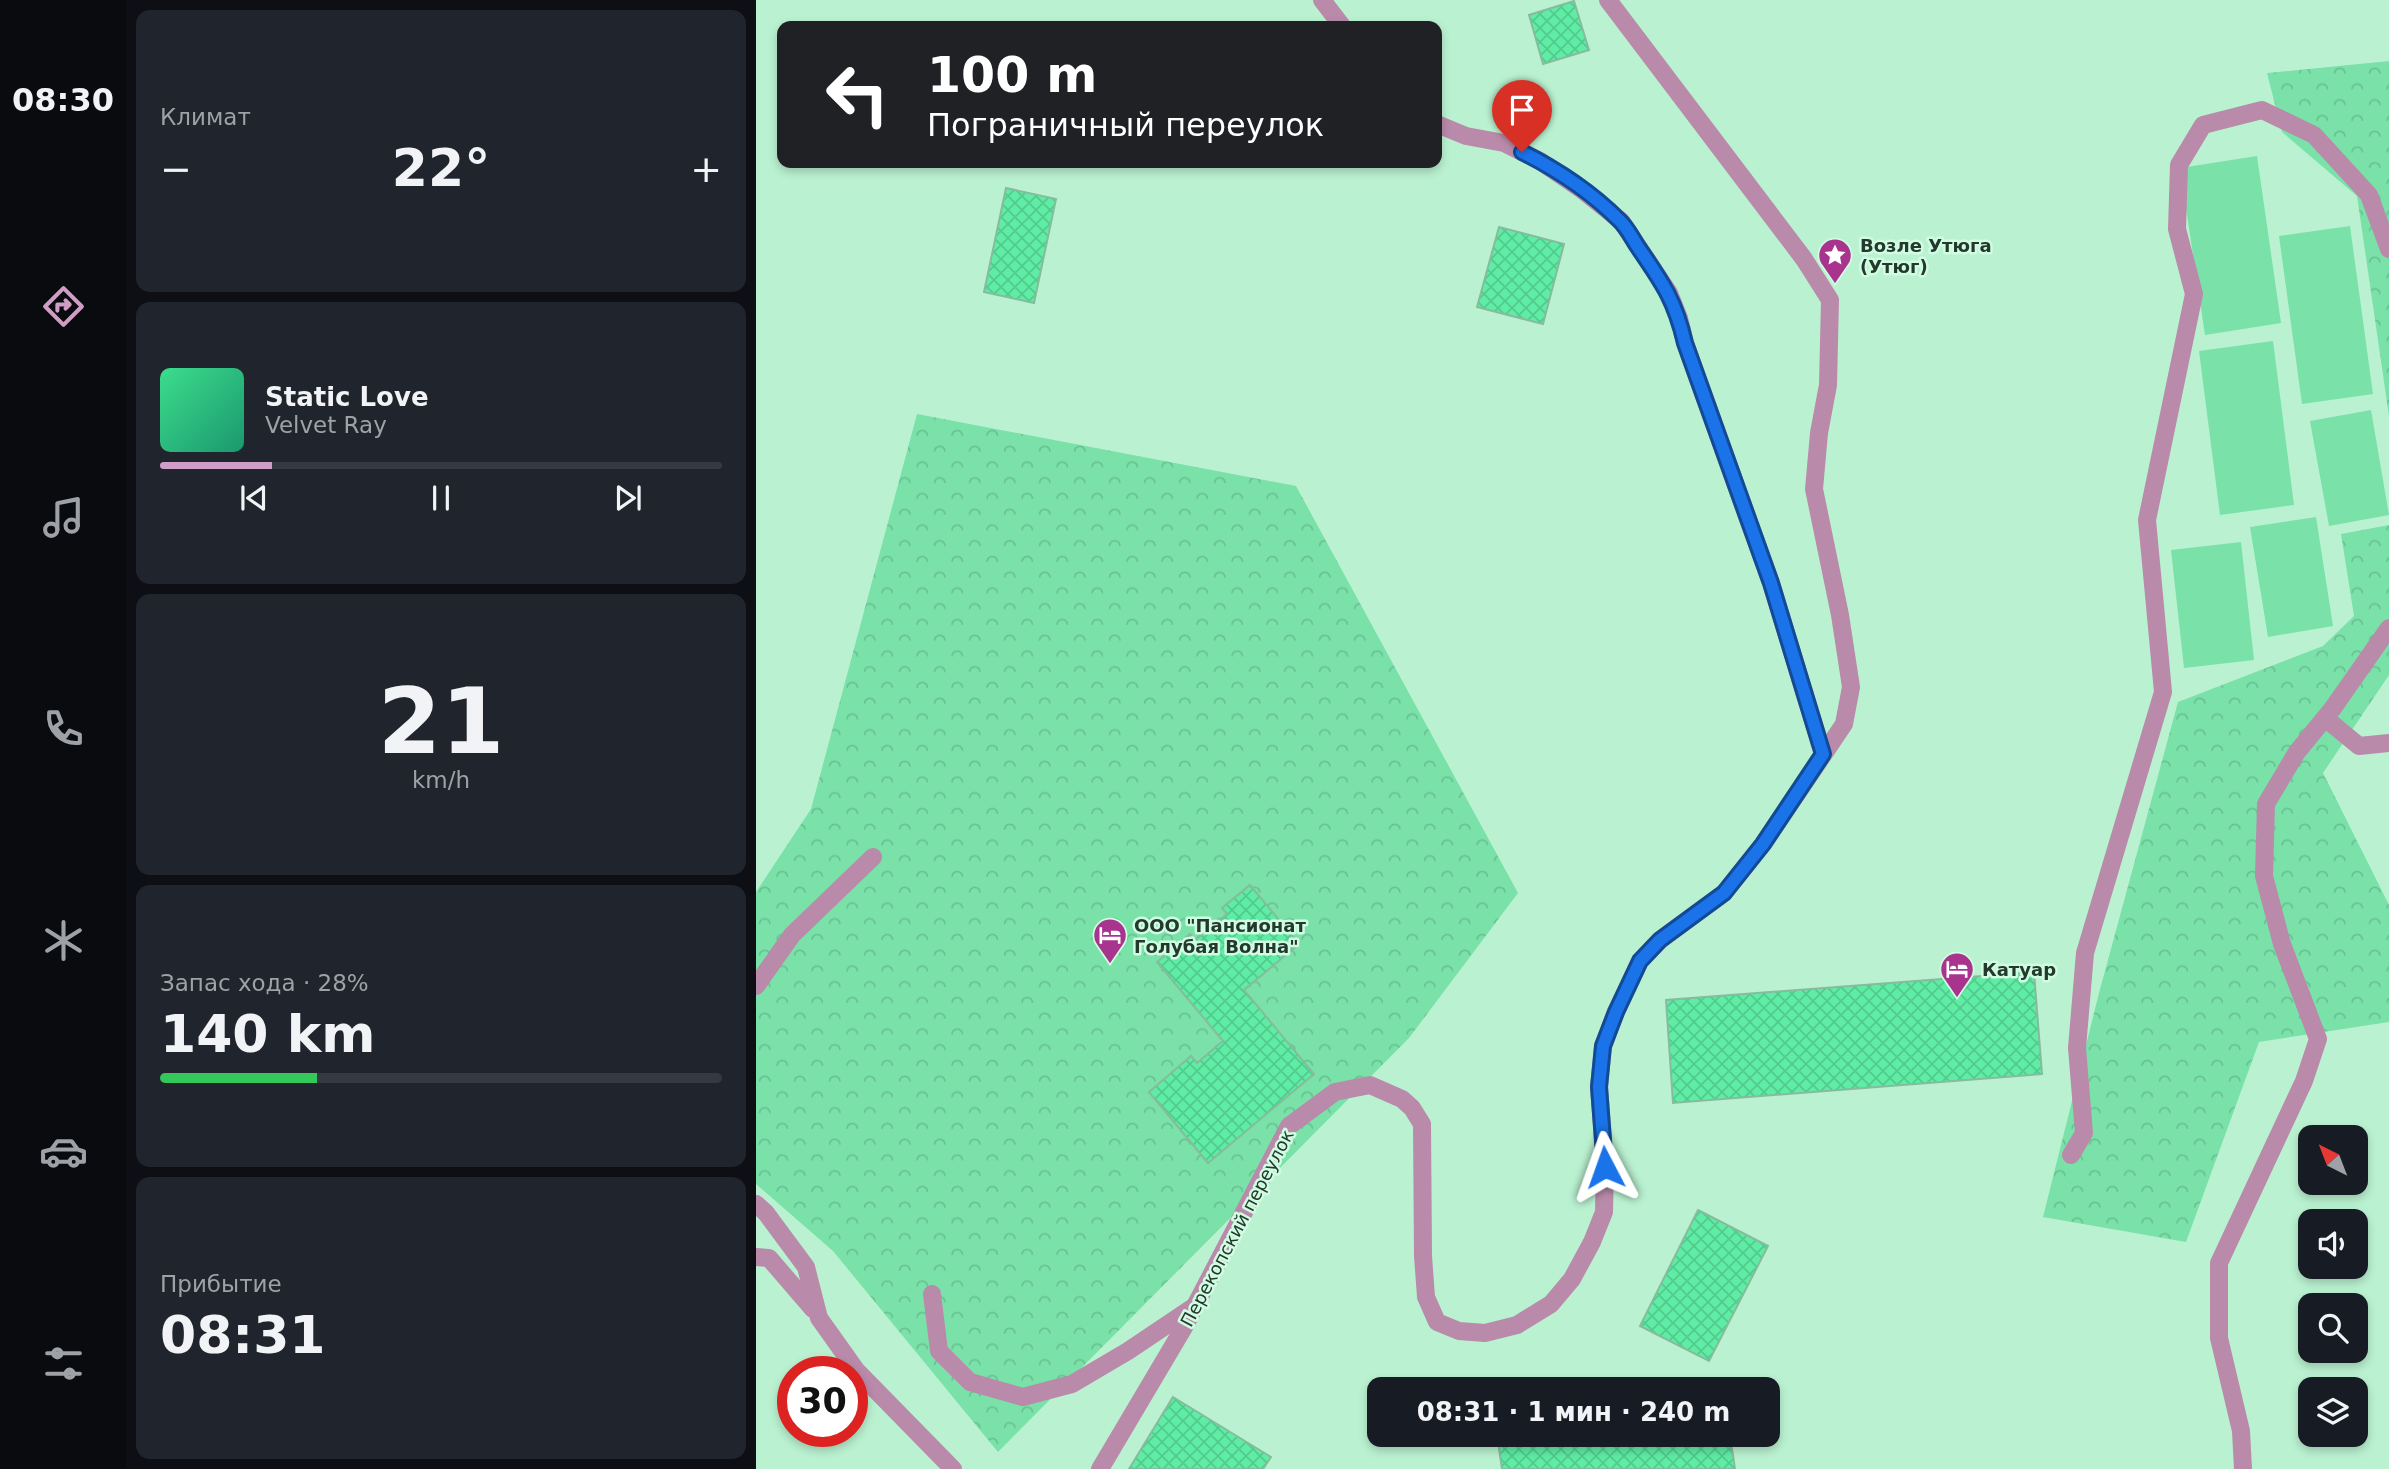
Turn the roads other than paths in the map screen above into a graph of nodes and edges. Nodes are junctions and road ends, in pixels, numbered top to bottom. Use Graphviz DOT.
graph roads {
  1 [pos="1322,0"];
  2 [pos="1608,0"];
  3 [pos="1338,21"];
  4 [pos="1442,126"];
  5 [pos="2389,249"];
  6 [pos="2389,628"];
  7 [pos="2325,718"];
  8 [pos="2389,743"];
  9 [pos="1823,754"];
  10 [pos="873,858"];
  11 [pos="756,986"];
  12 [pos="2071,1155"];
  13 [pos="756,1204"];
  14 [pos="756,1256"];
  15 [pos="932,1294"];
  16 [pos="1195,1306"];
  17 [pos="819,1318"];
  18 [pos="953,1469"];
  19 [pos="1100,1469"];
  20 [pos="2243,1469"];
  1 -- 3 [label="street"];
  2 -- 9 [label="street"];
  4 -- 9 [label="street"];
  5 -- 12 [label="street"];
  6 -- 7 [label="street"];
  7 -- 8 [label="street"];
  7 -- 20 [label="street"];
  9 -- 16 [label="street, Перекопский переулок"];
  10 -- 11 [label="street"];
  13 -- 17 [label="street"];
  14 -- 17 [label="street"];
  15 -- 16 [label="street"];
  16 -- 19 [label="street, Перекопский переулок"];
  17 -- 18 [label="street"];
}
